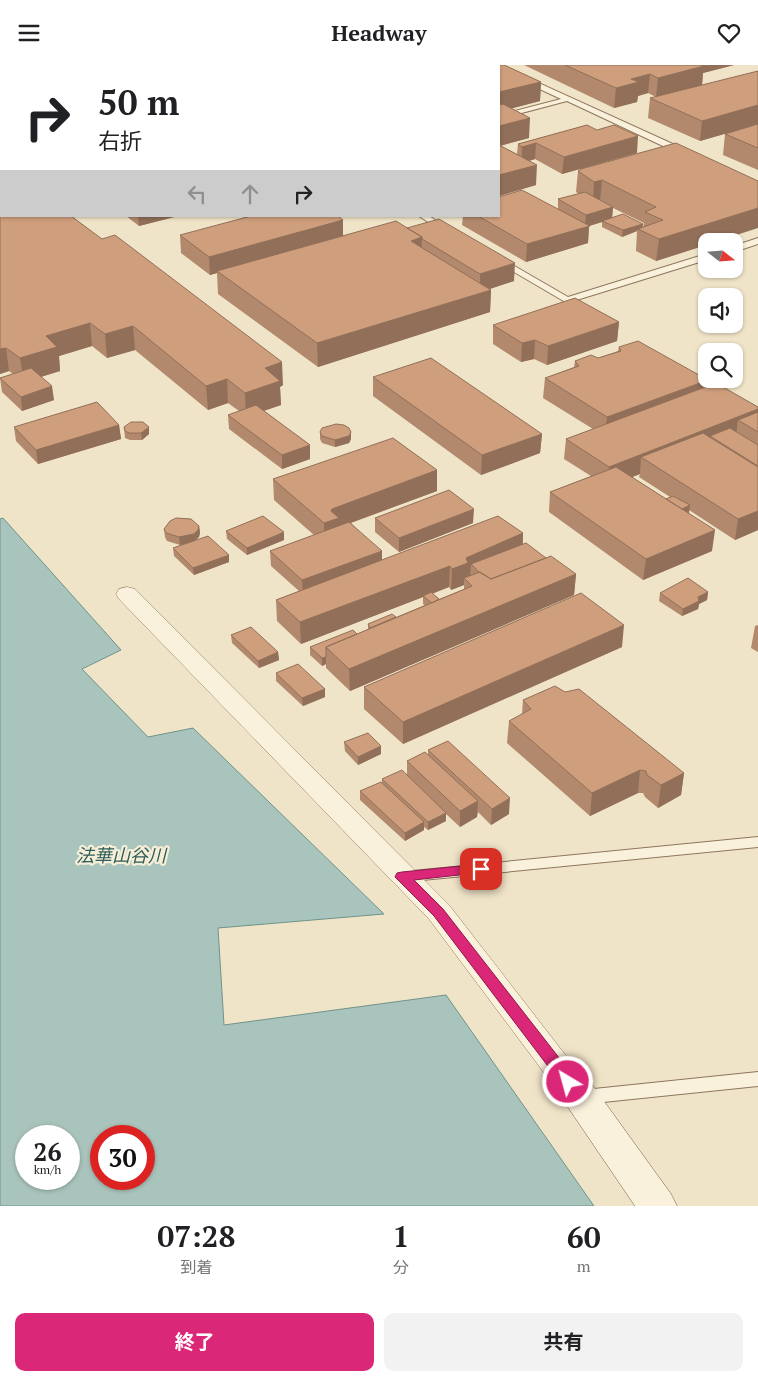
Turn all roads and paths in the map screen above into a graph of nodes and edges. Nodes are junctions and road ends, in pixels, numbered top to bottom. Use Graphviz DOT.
graph roads {
  1 [pos="500,68"];
  2 [pos="568,99"];
  3 [pos="500,117"];
  4 [pos="695,157"];
  5 [pos="425,217"];
  6 [pos="457,236"];
  7 [pos="758,241"];
  8 [pos="743,246"];
  9 [pos="491,256"];
  10 [pos="698,259"];
  11 [pos="127,594"];
  12 [pos="758,842"];
  13 [pos="402,877"];
  14 [pos="758,1079"];
  15 [pos="580,1097"];
  16 [pos="657,1206"];
  1 -- 2 [label="lane"];
  2 -- 3 [label="lane"];
  2 -- 4 [label="lane"];
  5 -- 6 [label="lane"];
  7 -- 8 [label="lane"];
  9 -- 10 [label="lane"];
  11 -- 13 [label="street"];
  12 -- 13 [label="lane"];
  13 -- 15 [label="street"];
  14 -- 15 [label="lane"];
  15 -- 16 [label="main road"];
}
